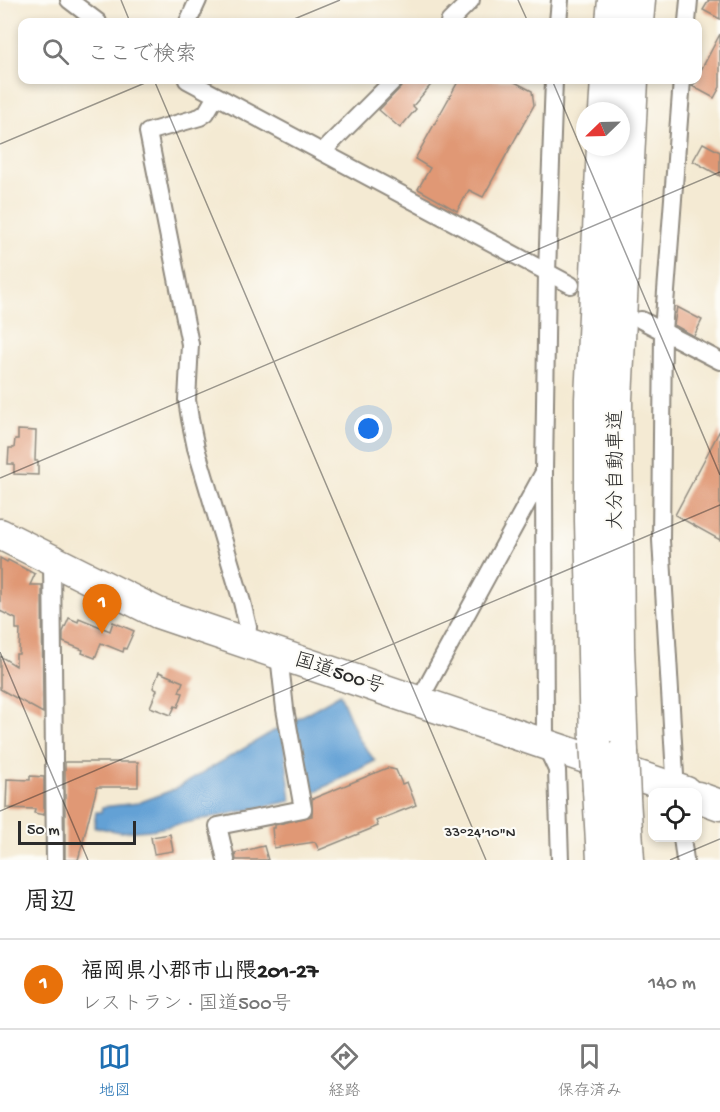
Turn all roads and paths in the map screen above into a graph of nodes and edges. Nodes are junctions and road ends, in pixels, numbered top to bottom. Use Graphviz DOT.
graph roads {
  1 [pos="69,0"];
  2 [pos="198,0"];
  3 [pos="471,0"];
  4 [pos="560,0"];
  5 [pos="613,0"];
  6 [pos="640,0"];
  7 [pos="689,0"];
  8 [pos="93,18"];
  9 [pos="190,18"];
  10 [pos="453,18"];
  11 [pos="558,18"];
  12 [pos="611,18"];
  13 [pos="638,18"];
  14 [pos="687,18"];
  15 [pos="194,84"];
  16 [pos="390,84"];
  17 [pos="554,84"];
  18 [pos="606,84"];
  19 [pos="633,84"];
  20 [pos="681,84"];
  21 [pos="216,96"];
  22 [pos="605,102"];
  23 [pos="323,151"];
  24 [pos="601,156"];
  25 [pos="547,272"];
  26 [pos="571,285"];
  27 [pos="642,320"];
  28 [pos="663,331"];
  29 [pos="720,361"];
  30 [pos="544,472"];
  31 [pos="0,534"];
  32 [pos="52,559"];
  33 [pos="244,643"];
  34 [pos="279,655"];
  35 [pos="419,701"];
  36 [pos="545,744"];
  37 [pos="670,788"];
  38 [pos="684,788"];
  39 [pos="612,794"];
  40 [pos="702,799"];
  41 [pos="720,805"];
  42 [pos="682,842"];
  43 [pos="55,860"];
  44 [pos="226,860"];
  45 [pos="560,860"];
  46 [pos="602,860"];
  47 [pos="629,860"];
  48 [pos="684,860"];
  1 -- 8 [label="street"];
  2 -- 9 [label="street"];
  3 -- 10 [label="street"];
  4 -- 11 [label="street"];
  5 -- 12 [label="highway"];
  6 -- 13 [label="highway"];
  7 -- 14 [label="street"];
  15 -- 21 [label="street"];
  16 -- 23 [label="street"];
  17 -- 25 [label="street"];
  18 -- 22 [label="highway"];
  19 -- 39 [label="highway, 大分自動車道, bridge"];
  20 -- 28 [label="street"];
  21 -- 23 [label="street"];
  21 -- 33 [label="street"];
  23 -- 25 [label="street"];
  24 -- 39 [label="highway, 大分自動車道, bridge"];
  25 -- 26 [label="street"];
  25 -- 30 [label="street"];
  27 -- 28 [label="street"];
  28 -- 29 [label="street"];
  28 -- 38 [label="street"];
  30 -- 35 [label="street"];
  30 -- 36 [label="street"];
  31 -- 32 [label="highway, 国道500号"];
  32 -- 33 [label="highway, 国道500号"];
  32 -- 43 [label="street"];
  33 -- 34 [label="highway, 国道500号"];
  34 -- 35 [label="highway, 国道500号"];
  34 -- 44 [label="street"];
  35 -- 36 [label="highway, 国道500号"];
  36 -- 37 [label="highway, 国道500号"];
  36 -- 45 [label="street"];
  39 -- 46 [label="highway, 大分自動車道"];
  39 -- 47 [label="highway, 大分自動車道"];
  40 -- 41 [label="highway, 国道500号"];
  42 -- 48 [label="street"];
}
